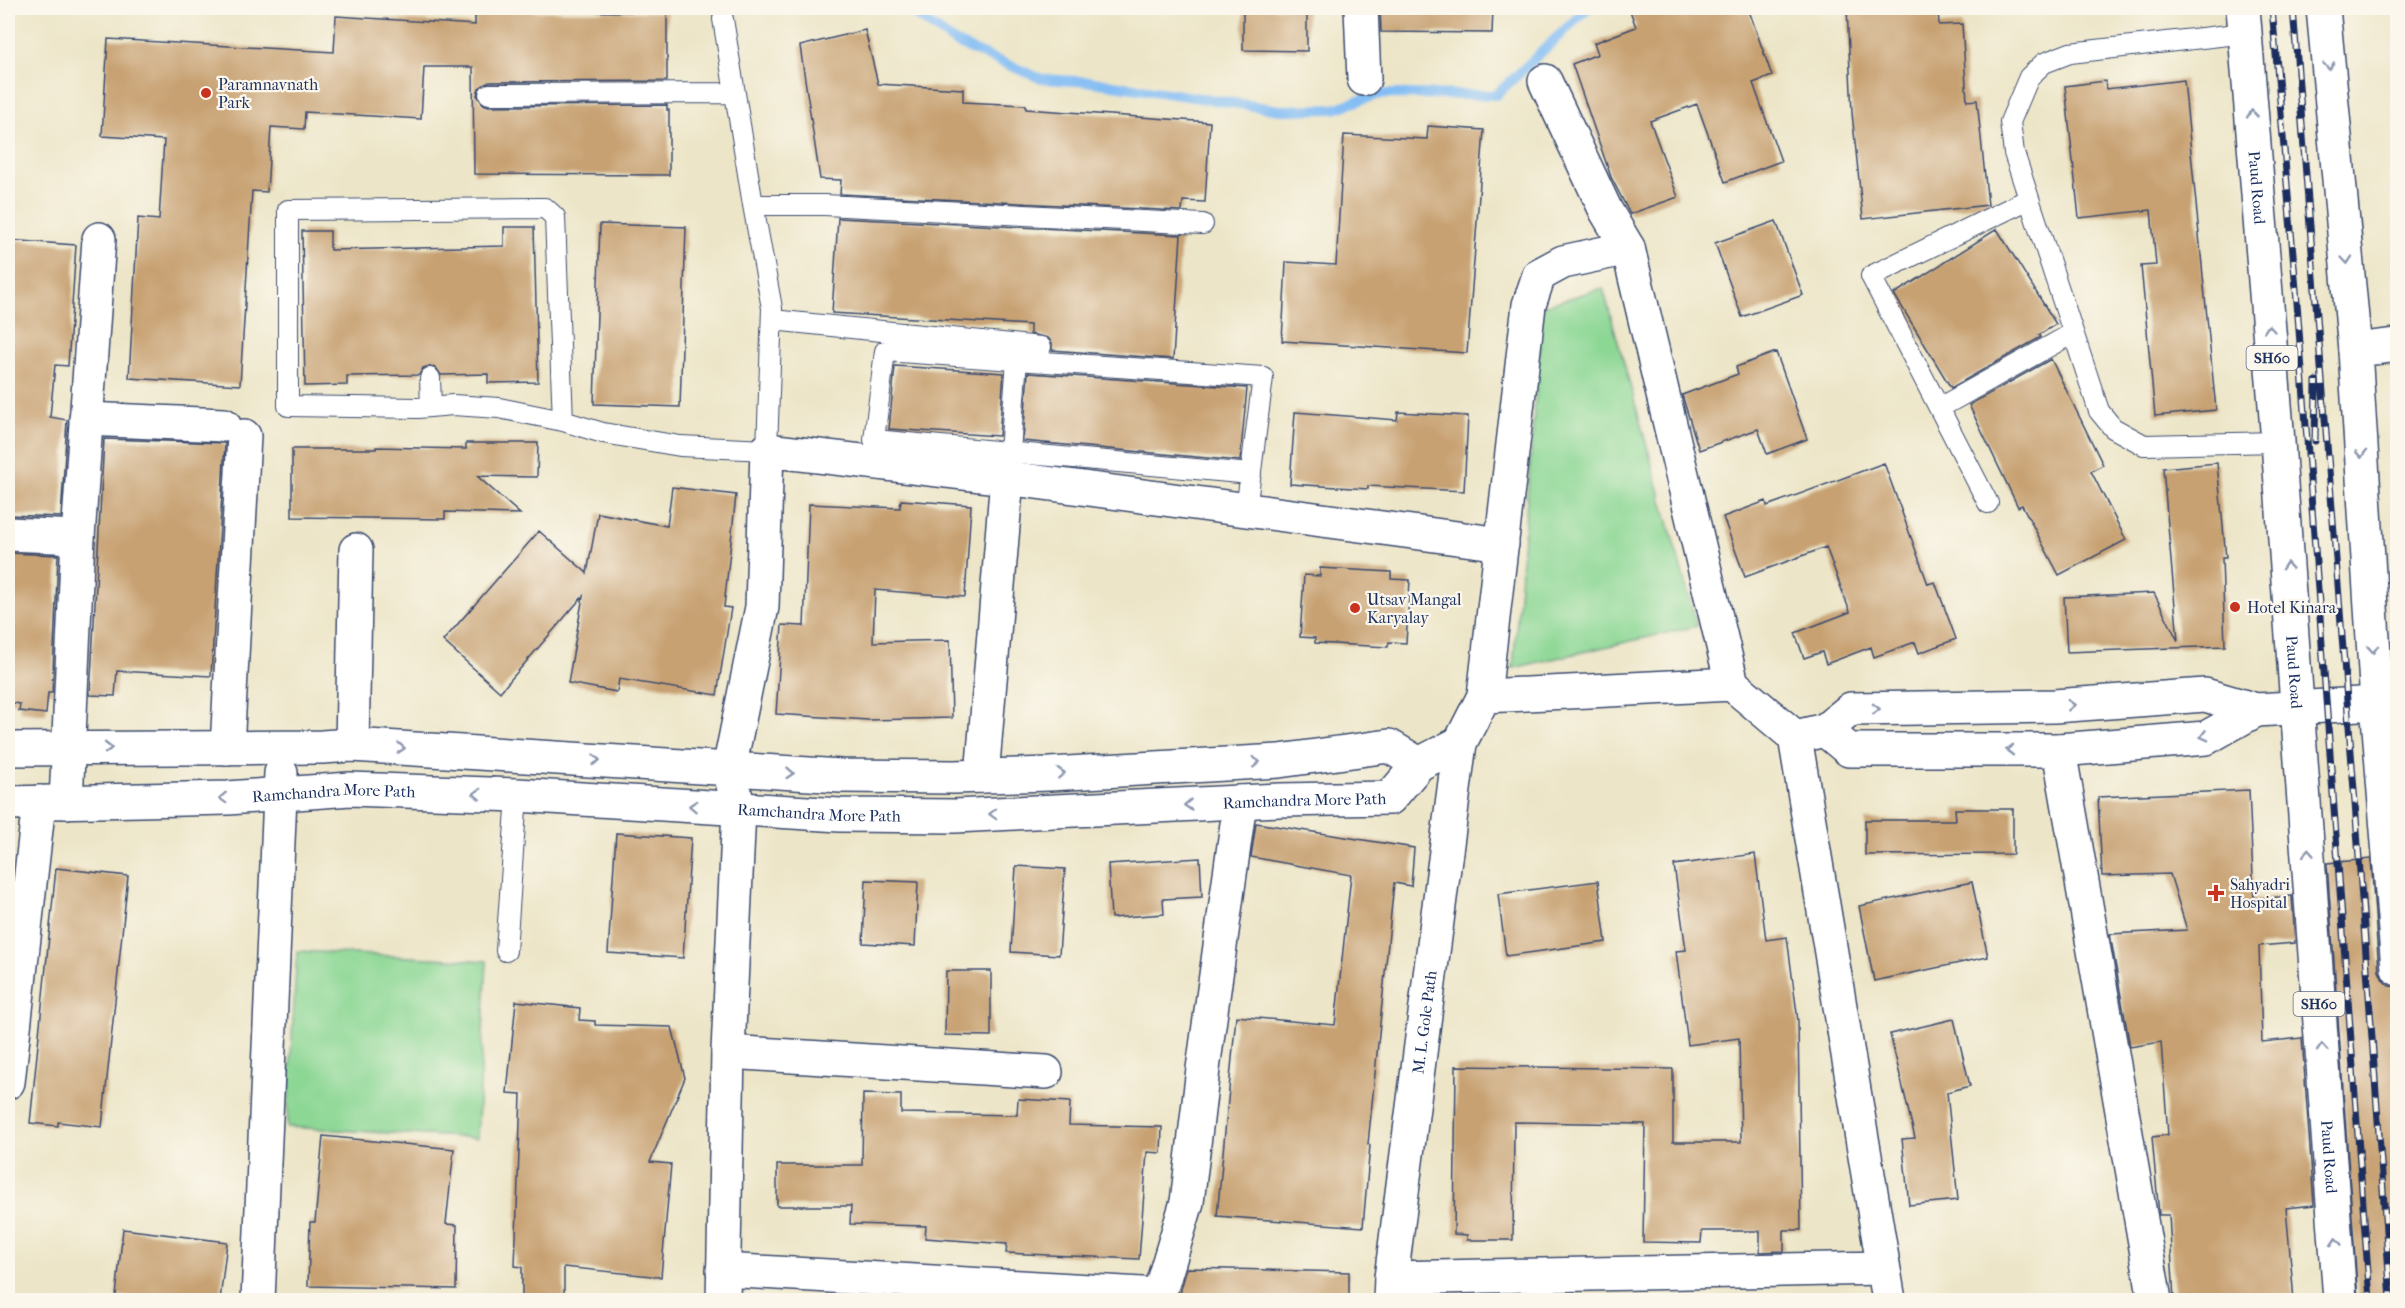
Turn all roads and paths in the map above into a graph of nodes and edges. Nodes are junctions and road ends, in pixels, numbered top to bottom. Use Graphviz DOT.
graph roads {
  1 [pos="1361,8"];
  2 [pos="2323,8"];
  3 [pos="723,19"];
  4 [pos="2244,20"];
  5 [pos="1364,79"];
  6 [pos="1545,81"];
  7 [pos="735,93"];
  8 [pos="489,94"];
  9 [pos="2029,199"];
  10 [pos="753,205"];
  11 [pos="1203,224"];
  12 [pos="99,240"];
  13 [pos="1628,248"];
  14 [pos="772,320"];
  15 [pos="2073,333"];
  16 [pos="2397,345"];
  17 [pos="1041,347"];
  18 [pos="2355,350"];
  19 [pos="1017,360"];
  20 [pos="430,378"];
  21 [pos="431,407"];
  22 [pos="1939,408"];
  23 [pos="86,419"];
  24 [pos="563,421"];
  25 [pos="2278,442"];
  26 [pos="768,450"];
  27 [pos="1009,465"];
  28 [pos="1251,474"];
  29 [pos="1988,503"];
  30 [pos="1246,510"];
  31 [pos="8,534"];
  32 [pos="78,537"];
  33 [pos="1502,544"];
  34 [pos="356,550"];
  35 [pos="1732,684"];
  36 [pos="1484,696"];
  37 [pos="2377,703"];
  38 [pos="2297,708"];
  39 [pos="2256,710"];
  40 [pos="1810,734"];
  41 [pos="1460,743"];
  42 [pos="352,745"];
  43 [pos="227,747"];
  44 [pos="282,747"];
  45 [pos="8,749"];
  46 [pos="67,749"];
  47 [pos="2059,750"];
  48 [pos="1419,764"];
  49 [pos="729,769"];
  50 [pos="982,776"];
  51 [pos="281,794"];
  52 [pos="517,795"];
  53 [pos="37,802"];
  54 [pos="1240,802"];
  55 [pos="739,809"];
  56 [pos="2393,844"];
  57 [pos="506,951"];
  58 [pos="2397,969"];
  59 [pos="728,1052"];
  60 [pos="1046,1072"];
  61 [pos="8,1082"];
  62 [pos="1883,1268"];
  63 [pos="723,1286"];
  64 [pos="1391,1289"];
  65 [pos="1159,1298"];
  66 [pos="258,1300"];
  67 [pos="1889,1300"];
  68 [pos="2155,1300"];
  69 [pos="2340,1300"];
  1 -- 5 [label="street"];
  2 -- 18 [label="street, one-way"];
  3 -- 7 [label="lane"];
  4 -- 9 [label="lane"];
  25 -- 4 [label="street, Paud Road / SH60, one-way"];
  6 -- 13 [label="street"];
  7 -- 8 [label="lane"];
  7 -- 10 [label="lane"];
  9 -- 15 [label="lane"];
  9 -- 22 [label="lane"];
  10 -- 11 [label="lane"];
  10 -- 14 [label="lane"];
  12 -- 23 [label="street"];
  13 -- 33 [label="street"];
  13 -- 35 [label="street"];
  14 -- 17 [label="lane"];
  14 -- 26 [label="lane"];
  15 -- 22 [label="lane"];
  15 -- 25 [label="lane"];
  16 -- 18 [label="street"];
  18 -- 37 [label="street, one-way"];
  19 -- 27 [label="lane"];
  19 -- 27 [label="lane"];
  19 -- 28 [label="lane"];
  20 -- 21 [label="lane"];
  21 -- 24 [label="lane"];
  21 -- 24 [label="lane"];
  22 -- 29 [label="lane"];
  23 -- 32 [label="street"];
  23 -- 43 [label="street"];
  24 -- 26 [label="lane"];
  38 -- 25 [label="street, Paud Road / SH60, one-way"];
  26 -- 27 [label="street"];
  26 -- 49 [label="street"];
  27 -- 28 [label="lane"];
  27 -- 30 [label="street"];
  27 -- 50 [label="street"];
  28 -- 30 [label="lane"];
  30 -- 33 [label="street"];
  31 -- 32 [label="street"];
  32 -- 46 [label="street"];
  33 -- 36 [label="street"];
  34 -- 42 [label="street"];
  35 -- 36 [label="street"];
  35 -- 40 [label="street"];
  36 -- 41 [label="street, M. L. Gole Path"];
  37 -- 38 [label="street"];
  37 -- 56 [label="street"];
  38 -- 39 [label="street"];
  69 -- 38 [label="street, Paud Road / SH60, one-way"];
  40 -- 39 [label="street, one-way"];
  39 -- 47 [label="street, one-way"];
  47 -- 40 [label="street, one-way"];
  40 -- 62 [label="street"];
  41 -- 48 [label="street"];
  41 -- 64 [label="street, M. L. Gole Path"];
  42 -- 44 [label="street"];
  42 -- 49 [label="street, one-way"];
  43 -- 44 [label="street"];
  46 -- 43 [label="street, one-way"];
  44 -- 51 [label="street"];
  45 -- 46 [label="street"];
  46 -- 53 [label="street"];
  47 -- 68 [label="street"];
  50 -- 48 [label="street, one-way"];
  48 -- 54 [label="street, Ramchandra More Path"];
  49 -- 50 [label="street, one-way"];
  49 -- 55 [label="street"];
  52 -- 51 [label="street, Ramchandra More Path, one-way"];
  51 -- 53 [label="street, Ramchandra More Path, one-way"];
  51 -- 66 [label="street"];
  55 -- 52 [label="street, Ramchandra More Path, one-way"];
  52 -- 57 [label="lane"];
  53 -- 61 [label="street"];
  54 -- 55 [label="street, Ramchandra More Path, one-way"];
  54 -- 65 [label="street"];
  55 -- 59 [label="street"];
  56 -- 58 [label="street"];
  59 -- 60 [label="street"];
  59 -- 63 [label="street"];
  62 -- 64 [label="street"];
  62 -- 67 [label="street"];
  63 -- 65 [label="street"];
}
